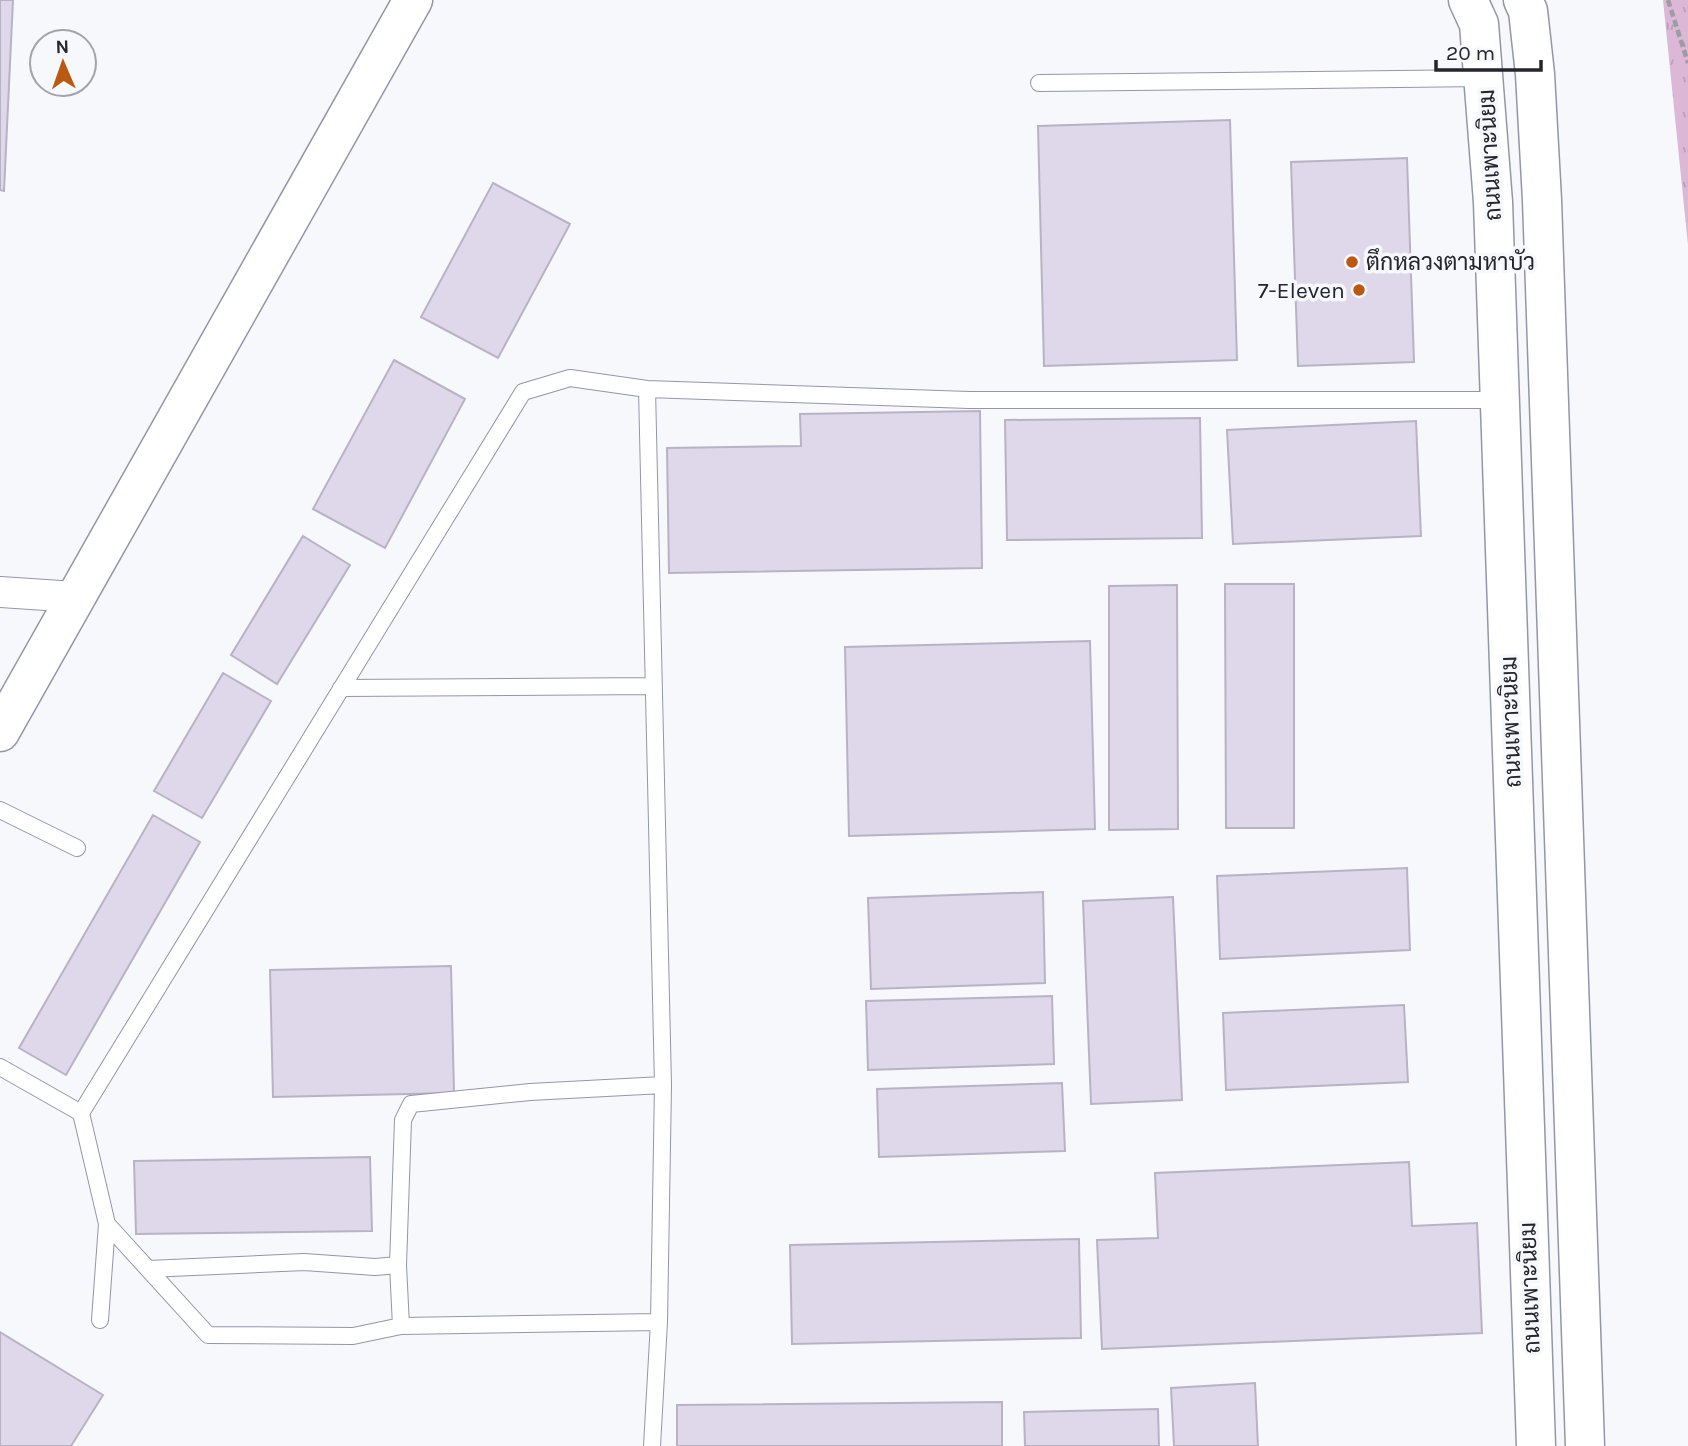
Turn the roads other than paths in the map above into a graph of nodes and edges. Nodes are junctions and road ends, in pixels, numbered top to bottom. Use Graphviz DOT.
graph roads {
  1 [pos="413,0"];
  2 [pos="1468,0"];
  3 [pos="1523,0"];
  4 [pos="1485,78"];
  5 [pos="1039,83"];
  6 [pos="647,389"];
  7 [pos="1500,400"];
  8 [pos="0,593"];
  9 [pos="76,597"];
  10 [pos="654,686"];
  11 [pos="341,688"];
  12 [pos="0,732"];
  13 [pos="0,810"];
  14 [pos="77,848"];
  15 [pos="0,1067"];
  16 [pos="663,1085"];
  17 [pos="81,1113"];
  18 [pos="107,1224"];
  19 [pos="398,1265"];
  20 [pos="148,1269"];
  21 [pos="100,1320"];
  22 [pos="659,1322"];
  23 [pos="401,1326"];
  24 [pos="652,1446"];
  25 [pos="1536,1446"];
  26 [pos="1586,1446"];
  1 -- 9 [label="street"];
  2 -- 4 [label="street, ถนนเพาะนิยม"];
  3 -- 26 [label="street"];
  4 -- 5 [label="lane"];
  4 -- 7 [label="street, ถนนเพาะนิยม"];
  6 -- 7 [label="lane"];
  6 -- 10 [label="lane"];
  6 -- 11 [label="lane"];
  7 -- 25 [label="street, ถนนเพาะนิยม"];
  8 -- 9 [label="street"];
  9 -- 12 [label="street"];
  10 -- 11 [label="lane"];
  10 -- 16 [label="lane"];
  11 -- 17 [label="lane"];
  13 -- 14 [label="lane"];
  15 -- 17 [label="lane"];
  16 -- 19 [label="lane"];
  16 -- 22 [label="lane"];
  17 -- 18 [label="lane"];
  18 -- 20 [label="lane"];
  18 -- 21 [label="lane"];
  19 -- 20 [label="lane"];
  19 -- 23 [label="lane"];
  20 -- 23 [label="lane"];
  22 -- 23 [label="lane"];
  22 -- 24 [label="lane"];
}
